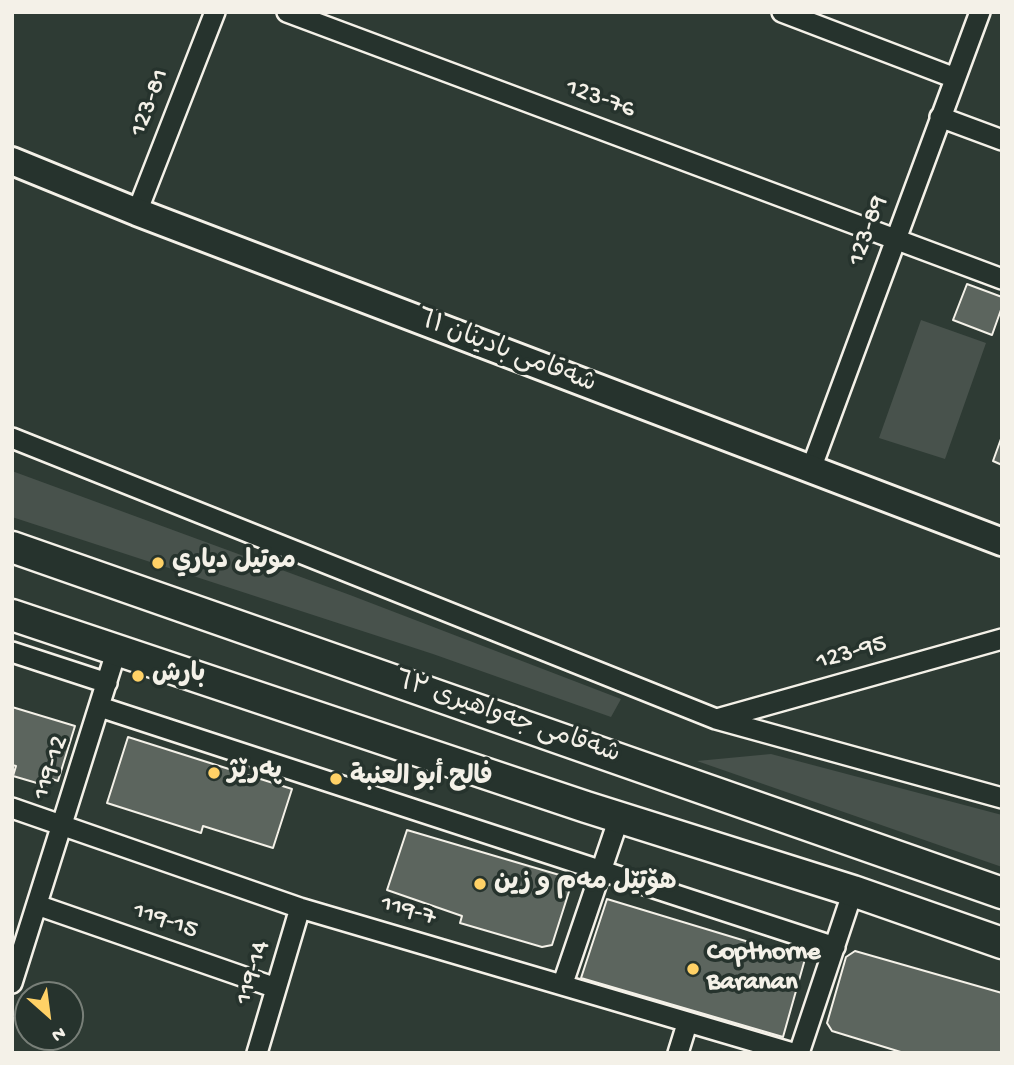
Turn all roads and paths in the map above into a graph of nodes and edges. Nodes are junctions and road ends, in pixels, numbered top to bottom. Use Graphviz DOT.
graph roads {
  1 [pos="215,12"];
  2 [pos="287,12"];
  3 [pos="782,12"];
  4 [pos="980,12"];
  5 [pos="955,78"];
  6 [pos="940,117"];
  7 [pos="1002,141"];
  8 [pos="12,160"];
  9 [pos="137,212"];
  10 [pos="895,238"];
  11 [pos="1002,279"];
  12 [pos="12,438"];
  13 [pos="811,469"];
  14 [pos="1002,542"];
  15 [pos="12,547"];
  16 [pos="12,615"];
  17 [pos="1002,639"];
  18 [pos="117,649"];
  19 [pos="12,652"];
  20 [pos="107,683"];
  21 [pos="100,707"];
  22 [pos="716,719"];
  23 [pos="1002,798"];
  24 [pos="12,808"];
  25 [pos="619,818"];
  26 [pos="61,827"];
  27 [pos="601,872"];
  28 [pos="853,891"];
  29 [pos="1002,893"];
  30 [pos="37,905"];
  31 [pos="300,908"];
  32 [pos="1002,943"];
  33 [pos="835,947"];
  34 [pos="12,983"];
  35 [pos="563,983"];
  36 [pos="276,988"];
  37 [pos="687,1024"];
  38 [pos="257,1053"];
  39 [pos="678,1053"];
  40 [pos="793,1053"];
  41 [pos="799,1053"];
  1 -- 9 [label="street, 123-81"];
  2 -- 10 [label="street, 123-76"];
  3 -- 5 [label="street"];
  4 -- 5 [label="street, 123-89"];
  5 -- 6 [label="street, 123-89"];
  6 -- 7 [label="street"];
  6 -- 10 [label="street, 123-89"];
  8 -- 9 [label="street, شەقامی بادینان ٦١"];
  9 -- 13 [label="street, شەقامی بادینان ٦١"];
  10 -- 11 [label="street, 123-76"];
  10 -- 13 [label="street, 123-89"];
  12 -- 22 [label="street"];
  13 -- 14 [label="street, شەقامی بادینان ٦١"];
  15 -- 29 [label="main road, شەقامی جەواهیری ٦٣"];
  16 -- 18 [label="main road"];
  17 -- 22 [label="street, 123-95"];
  18 -- 20 [label="street, 119-12"];
  18 -- 25 [label="main road"];
  19 -- 20 [label="street"];
  20 -- 21 [label="street, 119-12"];
  21 -- 26 [label="street, 119-12"];
  21 -- 27 [label="street"];
  22 -- 23 [label="street"];
  24 -- 26 [label="street, 119-7"];
  25 -- 27 [label="street"];
  25 -- 28 [label="main road"];
  26 -- 30 [label="street, 119-12"];
  26 -- 31 [label="street, 119-7"];
  27 -- 33 [label="street"];
  27 -- 35 [label="street"];
  28 -- 32 [label="main road"];
  28 -- 33 [label="street"];
  30 -- 34 [label="street, 119-12"];
  30 -- 36 [label="street, 119-15"];
  31 -- 35 [label="street, 119-7"];
  31 -- 36 [label="street, 119-14"];
  33 -- 41 [label="street"];
  35 -- 37 [label="street, 119-7"];
  36 -- 38 [label="street, 119-14"];
  37 -- 39 [label="street"];
  37 -- 40 [label="street, 119-7"];
}
